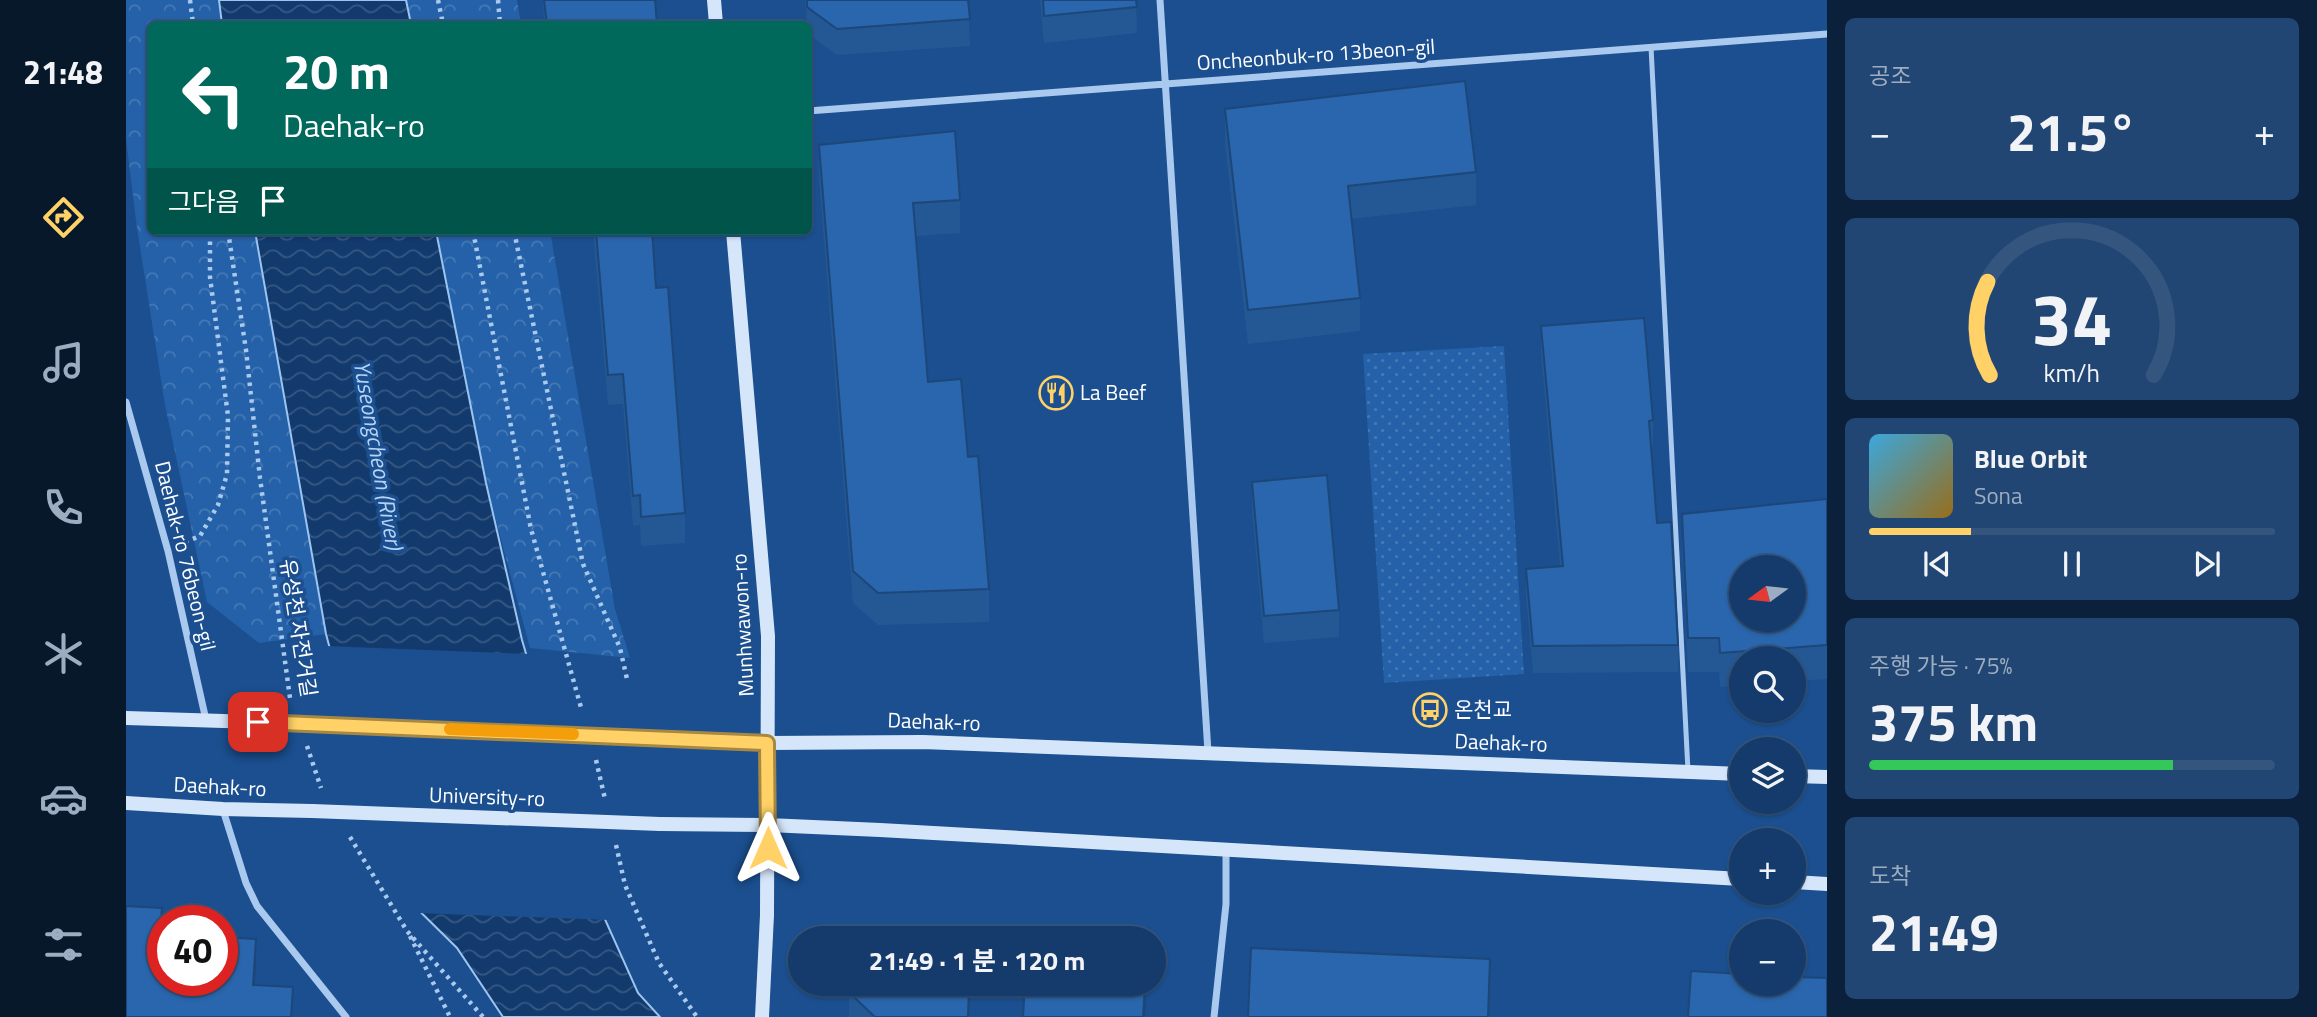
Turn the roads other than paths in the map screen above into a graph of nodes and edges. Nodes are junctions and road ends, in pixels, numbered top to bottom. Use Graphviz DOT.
graph roads {
  1 [pos="714,0"];
  2 [pos="1160,0"];
  3 [pos="716,21"];
  4 [pos="1827,34"];
  5 [pos="1651,47"];
  6 [pos="1166,84"];
  7 [pos="812,111"];
  8 [pos="733,235"];
  9 [pos="126,402"];
  10 [pos="126,718"];
  11 [pos="206,720"];
  12 [pos="767,743"];
  13 [pos="1208,752"];
  14 [pos="1688,772"];
  15 [pos="1729,774"];
  16 [pos="1806,776"];
  17 [pos="1827,777"];
  18 [pos="126,803"];
  19 [pos="223,809"];
  20 [pos="312,811"];
  21 [pos="768,825"];
  22 [pos="1226,850"];
  23 [pos="1729,878"];
  24 [pos="1806,883"];
  25 [pos="1827,884"];
  26 [pos="346,1017"];
  27 [pos="762,1017"];
  28 [pos="1214,1017"];
  1 -- 3 [label="street"];
  2 -- 6 [label="street"];
  4 -- 5 [label="street, Oncheonbuk-ro 13beon-gil"];
  5 -- 6 [label="street, Oncheonbuk-ro 13beon-gil"];
  5 -- 14 [label="lane"];
  6 -- 7 [label="street, Oncheonbuk-ro 13beon-gil"];
  6 -- 13 [label="street"];
  8 -- 12 [label="street, Munhwawon-ro"];
  9 -- 11 [label="street, Daehak-ro 76beon-gil"];
  10 -- 11 [label="street, Daehak-ro"];
  11 -- 12 [label="street, Daehak-ro, bridge"];
  12 -- 13 [label="street, Daehak-ro"];
  12 -- 21 [label="street, Munhwawon-ro"];
  13 -- 14 [label="street, Daehak-ro"];
  14 -- 15 [label="street, Daehak-ro"];
  16 -- 17 [label="street"];
  18 -- 19 [label="street, Daehak-ro"];
  19 -- 20 [label="street, Daehak-ro"];
  19 -- 26 [label="street"];
  20 -- 21 [label="street, University-ro, bridge"];
  21 -- 22 [label="street"];
  21 -- 27 [label="street, Munhwawon-ro"];
  22 -- 23 [label="street"];
  22 -- 28 [label="street"];
  24 -- 25 [label="street"];
}
